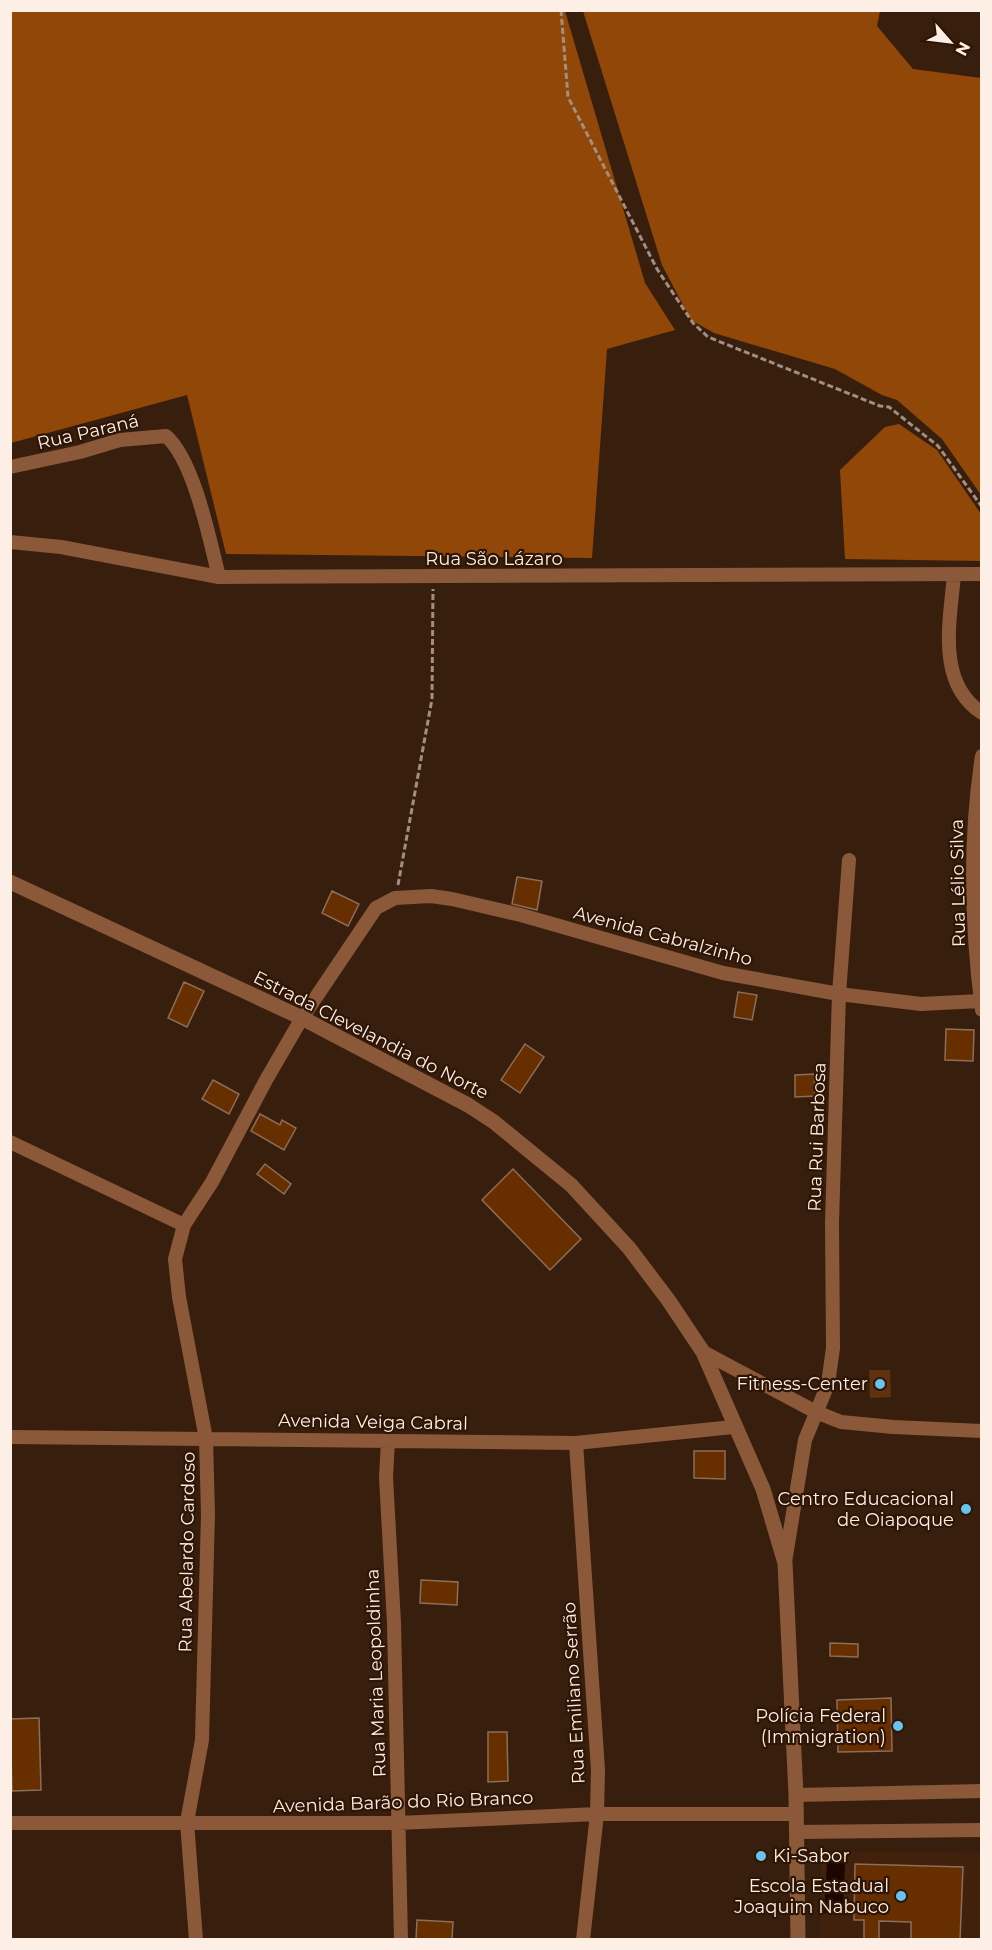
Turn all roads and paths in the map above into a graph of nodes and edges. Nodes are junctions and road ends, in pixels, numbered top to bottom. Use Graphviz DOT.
graph roads {
  1 [pos="561,10"];
  2 [pos="10,466"];
  3 [pos="981,507"];
  4 [pos="10,542"];
  5 [pos="981,574"];
  6 [pos="954,575"];
  7 [pos="219,577"];
  8 [pos="433,577"];
  9 [pos="981,713"];
  10 [pos="981,756"];
  11 [pos="849,860"];
  12 [pos="10,882"];
  13 [pos="396,898"];
  14 [pos="376,908"];
  15 [pos="839,994"];
  16 [pos="981,1005"];
  17 [pos="302,1018"];
  18 [pos="10,1142"];
  19 [pos="184,1226"];
  20 [pos="703,1352"];
  21 [pos="816,1412"];
  22 [pos="733,1426"];
  23 [pos="981,1431"];
  24 [pos="10,1437"];
  25 [pos="206,1439"];
  26 [pos="388,1442"];
  27 [pos="576,1443"];
  28 [pos="785,1563"];
  29 [pos="981,1791"];
  30 [pos="796,1795"];
  31 [pos="597,1814"];
  32 [pos="796,1814"];
  33 [pos="187,1822"];
  34 [pos="398,1822"];
  35 [pos="10,1823"];
  36 [pos="981,1830"];
  37 [pos="796,1832"];
  38 [pos="196,1940"];
  39 [pos="402,1940"];
  40 [pos="583,1940"];
  41 [pos="798,1940"];
  1 -- 3 [label="path"];
  2 -- 7 [label="street, Rua Paraná"];
  4 -- 7 [label="street, Rua São Lázaro"];
  5 -- 6 [label="street, Rua São Lázaro"];
  6 -- 8 [label="street, Rua São Lázaro"];
  6 -- 9 [label="street"];
  7 -- 8 [label="street, Rua São Lázaro"];
  8 -- 13 [label="path"];
  10 -- 16 [label="street, Rua Lélio Silva"];
  11 -- 15 [label="street, Rua Rui Barbosa"];
  12 -- 17 [label="street, Estrada Clevelandia do Norte"];
  13 -- 14 [label="street, Avenida Cabralzinho"];
  13 -- 15 [label="street, Avenida Cabralzinho"];
  14 -- 17 [label="street, Rua Abelardo Cardoso"];
  15 -- 16 [label="street, Avenida Cabralzinho"];
  15 -- 21 [label="street, Rua Rui Barbosa"];
  17 -- 19 [label="street, Rua Abelardo Cardoso"];
  17 -- 20 [label="street, Estrada Clevelandia do Norte"];
  18 -- 19 [label="street"];
  19 -- 25 [label="street, Rua Abelardo Cardoso"];
  20 -- 21 [label="street"];
  20 -- 22 [label="street, Estrada Clevelandia do Norte"];
  21 -- 23 [label="street"];
  21 -- 28 [label="street, Rua Rui Barbosa"];
  22 -- 27 [label="street, Avenida Veiga Cabral"];
  22 -- 28 [label="street, Estrada Clevelandia do Norte"];
  24 -- 25 [label="street, Avenida Veiga Cabral"];
  25 -- 26 [label="street, Avenida Veiga Cabral"];
  25 -- 33 [label="street, Rua Abelardo Cardoso"];
  26 -- 27 [label="street, Avenida Veiga Cabral"];
  26 -- 34 [label="street, Rua Maria Leopoldinha"];
  27 -- 31 [label="street, Rua Emiliano Serrão"];
  28 -- 30 [label="street, Estrada Clevelandia do Norte"];
  29 -- 30 [label="street"];
  30 -- 32 [label="street, Estrada Clevelandia do Norte"];
  31 -- 32 [label="street, Avenida Barão do Rio Branco"];
  31 -- 34 [label="street, Avenida Barão do Rio Branco"];
  31 -- 40 [label="street, Rua Emiliano Serrão"];
  32 -- 37 [label="street, Estrada Clevelandia do Norte"];
  33 -- 34 [label="street, Avenida Barão do Rio Branco"];
  33 -- 35 [label="street, Avenida Barão do Rio Branco"];
  33 -- 38 [label="street, Rua Abelardo Cardoso"];
  34 -- 39 [label="street, Rua Maria Leopoldinha"];
  36 -- 37 [label="street"];
  37 -- 41 [label="street, Estrada Clevelandia do Norte"];
}
